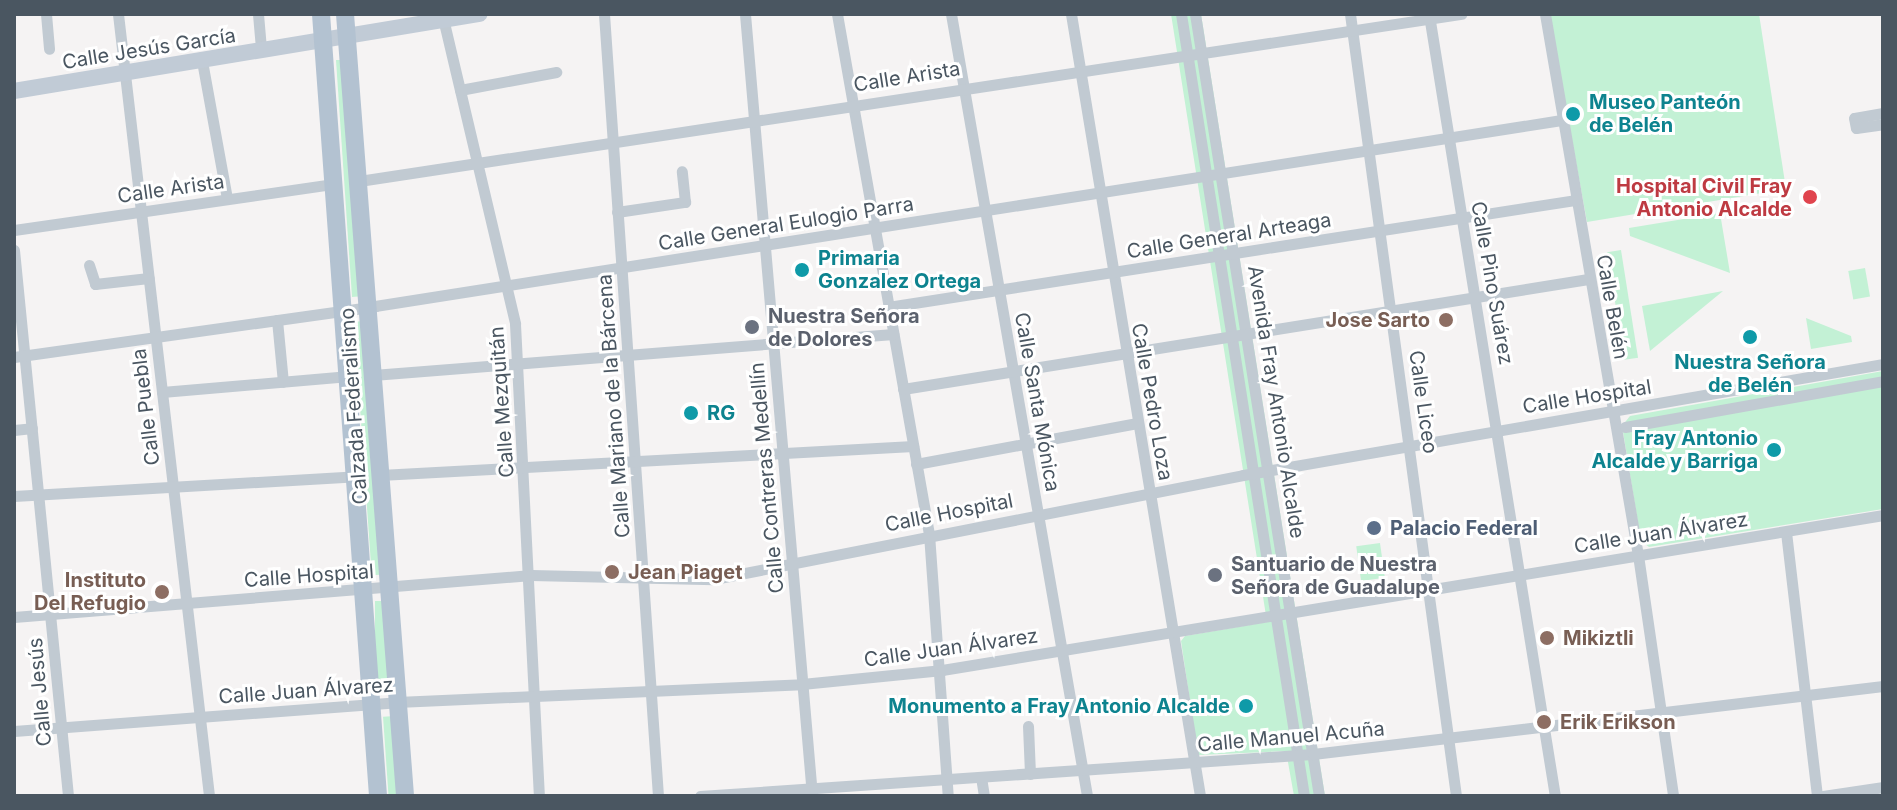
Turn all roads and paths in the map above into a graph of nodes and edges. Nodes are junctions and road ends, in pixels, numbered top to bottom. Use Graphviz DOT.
graph roads {
  1 [pos="46,14"];
  2 [pos="118,14"];
  3 [pos="258,14"];
  4 [pos="321,14"];
  5 [pos="345,14"];
  6 [pos="480,14"];
  7 [pos="604,14"];
  8 [pos="745,14"];
  9 [pos="837,14"];
  10 [pos="951,14"];
  11 [pos="1071,14"];
  12 [pos="1181,14"];
  13 [pos="1195,14"];
  14 [pos="1350,14"];
  15 [pos="1461,14"];
  16 [pos="1545,14"];
  17 [pos="1429,17"];
  18 [pos="443,18"];
  19 [pos="1353,31"];
  20 [pos="347,37"];
  21 [pos="323,41"];
  22 [pos="49,49"];
  23 [pos="261,51"];
  24 [pos="1201,52"];
  25 [pos="1187,54"];
  26 [pos="202,61"];
  27 [pos="1080,69"];
  28 [pos="556,72"];
  29 [pos="125,74"];
  30 [pos="964,87"];
  31 [pos="460,90"];
  32 [pos="14,91"];
  33 [pos="852,104"];
  34 [pos="1883,113"];
  35 [pos="755,119"];
  36 [pos="1562,120"];
  37 [pos="1883,124"];
  38 [pos="1449,138"];
  39 [pos="612,140"];
  40 [pos="1369,150"];
  41 [pos="477,164"];
  42 [pos="682,171"];
  43 [pos="1222,175"];
  44 [pos="1207,177"];
  45 [pos="359,181"];
  46 [pos="334,184"];
  47 [pos="1099,194"];
  48 [pos="227,199"];
  49 [pos="1575,200"];
  50 [pos="141,212"];
  51 [pos="617,212"];
  52 [pos="986,212"];
  53 [pos="1463,218"];
  54 [pos="874,229"];
  55 [pos="14,230"];
  56 [pos="1381,231"];
  57 [pos="767,246"];
  58 [pos="14,250"];
  59 [pos="1235,253"];
  60 [pos="1220,255"];
  61 [pos="89,265"];
  62 [pos="621,268"];
  63 [pos="1112,272"];
  64 [pos="149,278"];
  65 [pos="1588,279"];
  66 [pos="509,285"];
  67 [pos="999,290"];
  68 [pos="1476,297"];
  69 [pos="369,307"];
  70 [pos="888,307"];
  71 [pos="344,310"];
  72 [pos="1392,310"];
  73 [pos="277,320"];
  74 [pos="1247,333"];
  75 [pos="893,334"];
  76 [pos="155,336"];
  77 [pos="1233,336"];
  78 [pos="774,343"];
  79 [pos="1125,353"];
  80 [pos="628,355"];
  81 [pos="20,356"];
  82 [pos="518,364"];
  83 [pos="1883,364"];
  84 [pos="1013,371"];
  85 [pos="373,375"];
  86 [pos="349,376"];
  87 [pos="1883,381"];
  88 [pos="283,382"];
  89 [pos="903,389"];
  90 [pos="162,392"];
  91 [pos="1612,412"];
  92 [pos="1137,423"];
  93 [pos="1625,427"];
  94 [pos="32,428"];
  95 [pos="14,430"];
  96 [pos="1499,430"];
  97 [pos="1025,444"];
  98 [pos="1411,445"];
  99 [pos="913,446"];
  100 [pos="783,453"];
  101 [pos="636,461"];
  102 [pos="916,464"];
  103 [pos="524,467"];
  104 [pos="1268,471"];
  105 [pos="1255,473"];
  106 [pos="380,475"];
  107 [pos="356,476"];
  108 [pos="173,486"];
  109 [pos="39,494"];
  110 [pos="1149,494"];
  111 [pos="14,496"];
  112 [pos="1038,514"];
  113 [pos="1883,515"];
  114 [pos="1786,532"];
  115 [pos="929,534"];
  116 [pos="1638,555"];
  117 [pos="792,565"];
  118 [pos="1519,573"];
  119 [pos="531,575"];
  120 [pos="644,576"];
  121 [pos="388,587"];
  122 [pos="1430,587"];
  123 [pos="365,589"];
  124 [pos="186,603"];
  125 [pos="51,614"];
  126 [pos="1291,614"];
  127 [pos="1278,616"];
  128 [pos="14,617"];
  129 [pos="1176,633"];
  130 [pos="1062,651"];
  131 [pos="942,670"];
  132 [pos="802,684"];
  133 [pos="1883,686"];
  134 [pos="652,691"];
  135 [pos="536,696"];
  136 [pos="1806,696"];
  137 [pos="397,702"];
  138 [pos="373,704"];
  139 [pos="1659,712"];
  140 [pos="200,717"];
  141 [pos="1028,726"];
  142 [pos="61,728"];
  143 [pos="1543,728"];
  144 [pos="14,731"];
  145 [pos="1449,741"];
  146 [pos="1313,754"];
  147 [pos="1298,756"];
  148 [pos="1195,763"];
  149 [pos="1082,770"];
  150 [pos="1030,774"];
  151 [pos="981,777"];
  152 [pos="947,779"];
  153 [pos="1883,787"];
  154 [pos="812,792"];
  155 [pos="68,796"];
  156 [pos="209,796"];
  157 [pos="378,796"];
  158 [pos="405,796"];
  159 [pos="539,796"];
  160 [pos="658,796"];
  161 [pos="700,796"];
  162 [pos="948,796"];
  163 [pos="984,796"];
  164 [pos="1087,796"];
  165 [pos="1200,796"];
  166 [pos="1304,796"];
  167 [pos="1319,796"];
  168 [pos="1456,796"];
  169 [pos="1555,796"];
  170 [pos="1673,796"];
  171 [pos="1820,796"];
  1 -- 22 [label="street"];
  2 -- 29 [label="street, Calle Puebla"];
  3 -- 23 [label="street"];
  4 -- 21 [label="main road, Calzada Federalismo"];
  5 -- 20 [label="main road, Calzada Federalismo"];
  6 -- 18 [label="street, Calle Jesús García"];
  7 -- 39 [label="street, Calle Mariano de la Bárcena"];
  8 -- 35 [label="street, Calle Contreras Medellín"];
  9 -- 33 [label="street"];
  10 -- 30 [label="street, Calle Santa Mónica"];
  11 -- 27 [label="street, Calle Pedro Loza"];
  12 -- 25 [label="street, Avenida Fray Antonio Alcalde"];
  13 -- 24 [label="street, Avenida Fray Antonio Alcalde"];
  14 -- 19 [label="street, Calle Liceo"];
  15 -- 17 [label="street, Calle Arista"];
  16 -- 36 [label="street, Calle Belén"];
  17 -- 19 [label="street, Calle Arista"];
  17 -- 38 [label="street, Calle Pino Suárez"];
  18 -- 20 [label="street, Calle Jesús García"];
  18 -- 31 [label="street, Calle Mezquitán"];
  19 -- 24 [label="street, Calle Arista"];
  19 -- 40 [label="street, Calle Liceo"];
  20 -- 21 [label="street, Calle Jesús García"];
  20 -- 45 [label="main road, Calzada Federalismo"];
  21 -- 23 [label="street, Calle Jesús García"];
  21 -- 46 [label="main road, Calzada Federalismo"];
  23 -- 26 [label="street, Calle Jesús García"];
  24 -- 25 [label="street, Calle Arista"];
  24 -- 43 [label="street, Avenida Fray Antonio Alcalde"];
  25 -- 27 [label="street, Calle Arista"];
  25 -- 44 [label="street, Avenida Fray Antonio Alcalde"];
  26 -- 29 [label="street, Calle Jesús García"];
  26 -- 48 [label="street"];
  27 -- 30 [label="street, Calle Arista"];
  27 -- 47 [label="street, Calle Pedro Loza"];
  28 -- 31 [label="street"];
  29 -- 32 [label="street, Calle Jesús García"];
  29 -- 50 [label="street, Calle Puebla"];
  30 -- 33 [label="street, Calle Arista"];
  30 -- 52 [label="street, Calle Santa Mónica"];
  31 -- 41 [label="street, Calle Mezquitán"];
  33 -- 35 [label="street, Calle Arista"];
  33 -- 54 [label="street"];
  34 -- 37 [label="street"];
  35 -- 39 [label="street, Calle Arista"];
  35 -- 57 [label="street, Calle Contreras Medellín"];
  36 -- 38 [label="street, Calle General Eulogio Parra"];
  36 -- 49 [label="street, Calle Belén"];
  38 -- 40 [label="street, Calle General Eulogio Parra"];
  38 -- 53 [label="street, Calle Pino Suárez"];
  39 -- 41 [label="street, Calle Arista"];
  39 -- 51 [label="street, Calle Mariano de la Bárcena"];
  40 -- 43 [label="street, Calle General Eulogio Parra"];
  40 -- 56 [label="street, Calle Liceo"];
  41 -- 45 [label="street, Calle Arista"];
  41 -- 66 [label="street, Calle Mezquitán"];
  42 -- 51 [label="street"];
  43 -- 44 [label="street, Calle General Eulogio Parra"];
  43 -- 59 [label="street, Avenida Fray Antonio Alcalde"];
  44 -- 47 [label="street, Calle General Eulogio Parra"];
  44 -- 60 [label="street, Avenida Fray Antonio Alcalde"];
  45 -- 69 [label="main road, Calzada Federalismo"];
  46 -- 48 [label="street, Calle Arista"];
  46 -- 71 [label="main road, Calzada Federalismo"];
  47 -- 52 [label="street, Calle General Eulogio Parra"];
  47 -- 63 [label="street, Calle Pedro Loza"];
  48 -- 50 [label="street, Calle Arista"];
  49 -- 53 [label="street, Calle General Arteaga"];
  49 -- 65 [label="street, Calle Belén"];
  50 -- 55 [label="street, Calle Arista"];
  50 -- 64 [label="street, Calle Puebla"];
  51 -- 62 [label="street, Calle Mariano de la Bárcena"];
  52 -- 54 [label="street, Calle General Eulogio Parra"];
  52 -- 67 [label="street, Calle Santa Mónica"];
  53 -- 56 [label="street, Calle General Arteaga"];
  53 -- 68 [label="street, Calle Pino Suárez"];
  54 -- 57 [label="street, Calle General Eulogio Parra"];
  54 -- 70 [label="street"];
  56 -- 59 [label="street, Calle General Arteaga"];
  56 -- 72 [label="street, Calle Liceo"];
  57 -- 62 [label="street, Calle General Eulogio Parra"];
  57 -- 78 [label="street, Calle Contreras Medellín"];
  58 -- 81 [label="street, Calle Jesús"];
  59 -- 60 [label="street, Calle General Arteaga"];
  59 -- 74 [label="street, Avenida Fray Antonio Alcalde"];
  60 -- 63 [label="street, Calle General Arteaga"];
  60 -- 77 [label="street, Avenida Fray Antonio Alcalde"];
  61 -- 64 [label="street"];
  62 -- 66 [label="street, Calle General Eulogio Parra"];
  62 -- 80 [label="street, Calle Mariano de la Bárcena"];
  63 -- 67 [label="street, Calle General Arteaga"];
  63 -- 79 [label="street, Calle Pedro Loza"];
  64 -- 76 [label="street, Calle Puebla"];
  65 -- 68 [label="street"];
  65 -- 91 [label="street, Calle Belén"];
  66 -- 69 [label="street, Calle General Eulogio Parra"];
  66 -- 82 [label="street, Calle Mezquitán"];
  67 -- 70 [label="street, Calle General Arteaga"];
  67 -- 84 [label="street, Calle Santa Mónica"];
  68 -- 72 [label="street"];
  68 -- 96 [label="street, Calle Pino Suárez"];
  69 -- 71 [label="street, Calle General Eulogio Parra"];
  69 -- 85 [label="main road, Calzada Federalismo"];
  70 -- 75 [label="street"];
  71 -- 73 [label="street, Calle General Eulogio Parra"];
  71 -- 86 [label="main road, Calzada Federalismo"];
  72 -- 74 [label="street"];
  72 -- 98 [label="street, Calle Liceo"];
  73 -- 76 [label="street, Calle General Eulogio Parra"];
  73 -- 88 [label="street"];
  74 -- 77 [label="street"];
  74 -- 104 [label="street, Avenida Fray Antonio Alcalde"];
  75 -- 78 [label="street"];
  75 -- 89 [label="street"];
  76 -- 81 [label="street, Calle General Eulogio Parra"];
  76 -- 90 [label="street, Calle Puebla"];
  77 -- 79 [label="street"];
  77 -- 105 [label="street, Avenida Fray Antonio Alcalde"];
  78 -- 80 [label="street"];
  78 -- 100 [label="street, Calle Contreras Medellín"];
  79 -- 84 [label="street"];
  79 -- 92 [label="street, Calle Pedro Loza"];
  80 -- 82 [label="street"];
  80 -- 101 [label="street, Calle Mariano de la Bárcena"];
  81 -- 94 [label="street, Calle Jesús"];
  82 -- 85 [label="street"];
  82 -- 103 [label="street, Calle Mezquitán"];
  83 -- 91 [label="street, Calle Hospital"];
  84 -- 89 [label="street"];
  84 -- 97 [label="street, Calle Santa Mónica"];
  85 -- 106 [label="main road, Calzada Federalismo"];
  86 -- 88 [label="street"];
  86 -- 107 [label="main road, Calzada Federalismo"];
  87 -- 93 [label="street"];
  88 -- 90 [label="street"];
  89 -- 99 [label="street"];
  90 -- 108 [label="street, Calle Puebla"];
  91 -- 96 [label="street, Calle Hospital"];
  91 -- 116 [label="street, Calle Belén"];
  92 -- 97 [label="street"];
  92 -- 110 [label="street, Calle Pedro Loza"];
  94 -- 95 [label="street"];
  94 -- 109 [label="street, Calle Jesús"];
  96 -- 98 [label="street, Calle Hospital"];
  96 -- 118 [label="street, Calle Pino Suárez"];
  97 -- 102 [label="street"];
  97 -- 112 [label="street, Calle Santa Mónica"];
  98 -- 104 [label="street, Calle Hospital"];
  98 -- 122 [label="street, Calle Liceo"];
  99 -- 100 [label="street"];
  99 -- 102 [label="street"];
  100 -- 101 [label="street"];
  100 -- 117 [label="street, Calle Contreras Medellín"];
  101 -- 103 [label="street"];
  101 -- 120 [label="street, Calle Mariano de la Bárcena"];
  102 -- 115 [label="street"];
  103 -- 106 [label="street"];
  103 -- 119 [label="street, Calle Mezquitán"];
  104 -- 105 [label="street, Calle Hospital"];
  104 -- 126 [label="street, Avenida Fray Antonio Alcalde"];
  105 -- 110 [label="street, Calle Hospital"];
  105 -- 127 [label="street, Avenida Fray Antonio Alcalde"];
  106 -- 121 [label="main road, Calzada Federalismo"];
  107 -- 108 [label="street"];
  107 -- 123 [label="main road, Calzada Federalismo"];
  108 -- 109 [label="street"];
  108 -- 124 [label="street, Calle Puebla"];
  109 -- 111 [label="street"];
  109 -- 125 [label="street, Calle Jesús"];
  110 -- 112 [label="street, Calle Hospital"];
  110 -- 129 [label="street, Calle Pedro Loza"];
  112 -- 115 [label="street, Calle Hospital"];
  112 -- 130 [label="street, Calle Santa Mónica"];
  113 -- 114 [label="street, Calle Juan Álvarez"];
  114 -- 116 [label="street, Calle Juan Álvarez"];
  114 -- 136 [label="street"];
  115 -- 117 [label="street, Calle Hospital"];
  115 -- 131 [label="street"];
  116 -- 118 [label="street, Calle Juan Álvarez"];
  116 -- 139 [label="street, Calle Belén"];
  117 -- 120 [label="street, Calle Hospital"];
  117 -- 132 [label="street, Calle Contreras Medellín"];
  118 -- 122 [label="street, Calle Juan Álvarez"];
  118 -- 143 [label="street, Calle Pino Suárez"];
  119 -- 120 [label="street, Calle Hospital"];
  119 -- 121 [label="street, Calle Hospital"];
  119 -- 135 [label="street, Calle Mezquitán"];
  120 -- 134 [label="street, Calle Mariano de la Bárcena"];
  121 -- 123 [label="street, Calle Hospital"];
  121 -- 137 [label="main road, Calzada Federalismo"];
  122 -- 126 [label="street, Calle Juan Álvarez"];
  122 -- 145 [label="street, Calle Liceo"];
  123 -- 124 [label="street, Calle Hospital"];
  123 -- 138 [label="main road, Calzada Federalismo"];
  124 -- 125 [label="street, Calle Hospital"];
  124 -- 140 [label="street, Calle Puebla"];
  125 -- 128 [label="street, Calle Hospital"];
  125 -- 142 [label="street, Calle Jesús"];
  126 -- 127 [label="street, Calle Juan Álvarez"];
  126 -- 146 [label="street, Avenida Fray Antonio Alcalde"];
  127 -- 129 [label="street, Calle Juan Álvarez"];
  127 -- 147 [label="street, Avenida Fray Antonio Alcalde"];
  129 -- 130 [label="street, Calle Juan Álvarez"];
  129 -- 148 [label="street, Calle Pedro Loza"];
  130 -- 131 [label="street, Calle Juan Álvarez"];
  130 -- 149 [label="street, Calle Santa Mónica"];
  131 -- 132 [label="street, Calle Juan Álvarez"];
  131 -- 152 [label="street"];
  132 -- 134 [label="street, Calle Juan Álvarez"];
  132 -- 154 [label="street, Calle Contreras Medellín"];
  133 -- 136 [label="street, Calle Manuel Acuña"];
  134 -- 135 [label="street, Calle Juan Álvarez"];
  134 -- 160 [label="street, Calle Mariano de la Bárcena"];
  135 -- 137 [label="street, Calle Juan Álvarez"];
  135 -- 159 [label="street, Calle Mezquitán"];
  136 -- 139 [label="street, Calle Manuel Acuña"];
  136 -- 171 [label="street"];
  137 -- 138 [label="street, Calle Juan Álvarez"];
  137 -- 158 [label="main road, Calzada Federalismo"];
  138 -- 140 [label="street, Calle Juan Álvarez"];
  138 -- 157 [label="main road, Calzada Federalismo"];
  139 -- 143 [label="street, Calle Manuel Acuña"];
  139 -- 170 [label="street, Calle Belén"];
  140 -- 142 [label="street, Calle Juan Álvarez"];
  140 -- 156 [label="street, Calle Puebla"];
  141 -- 150 [label="street"];
  142 -- 144 [label="street, Calle Juan Álvarez"];
  142 -- 155 [label="street, Calle Jesús"];
  143 -- 145 [label="street, Calle Manuel Acuña"];
  143 -- 169 [label="street, Calle Pino Suárez"];
  145 -- 146 [label="street, Calle Manuel Acuña"];
  145 -- 168 [label="street, Calle Liceo"];
  146 -- 147 [label="street, Calle Manuel Acuña"];
  146 -- 167 [label="street, Avenida Fray Antonio Alcalde"];
  147 -- 148 [label="street, Calle Manuel Acuña"];
  147 -- 166 [label="street, Avenida Fray Antonio Alcalde"];
  148 -- 149 [label="street, Calle Manuel Acuña"];
  148 -- 165 [label="street, Calle Pedro Loza"];
  149 -- 150 [label="street, Calle Manuel Acuña"];
  149 -- 164 [label="street, Calle Santa Mónica"];
  150 -- 151 [label="street, Calle Manuel Acuña"];
  151 -- 152 [label="street, Calle Manuel Acuña"];
  151 -- 163 [label="street"];
  152 -- 154 [label="street, Calle Manuel Acuña"];
  152 -- 162 [label="street"];
  153 -- 171 [label="street"];
  154 -- 161 [label="street, Calle Manuel Acuña"];
}
